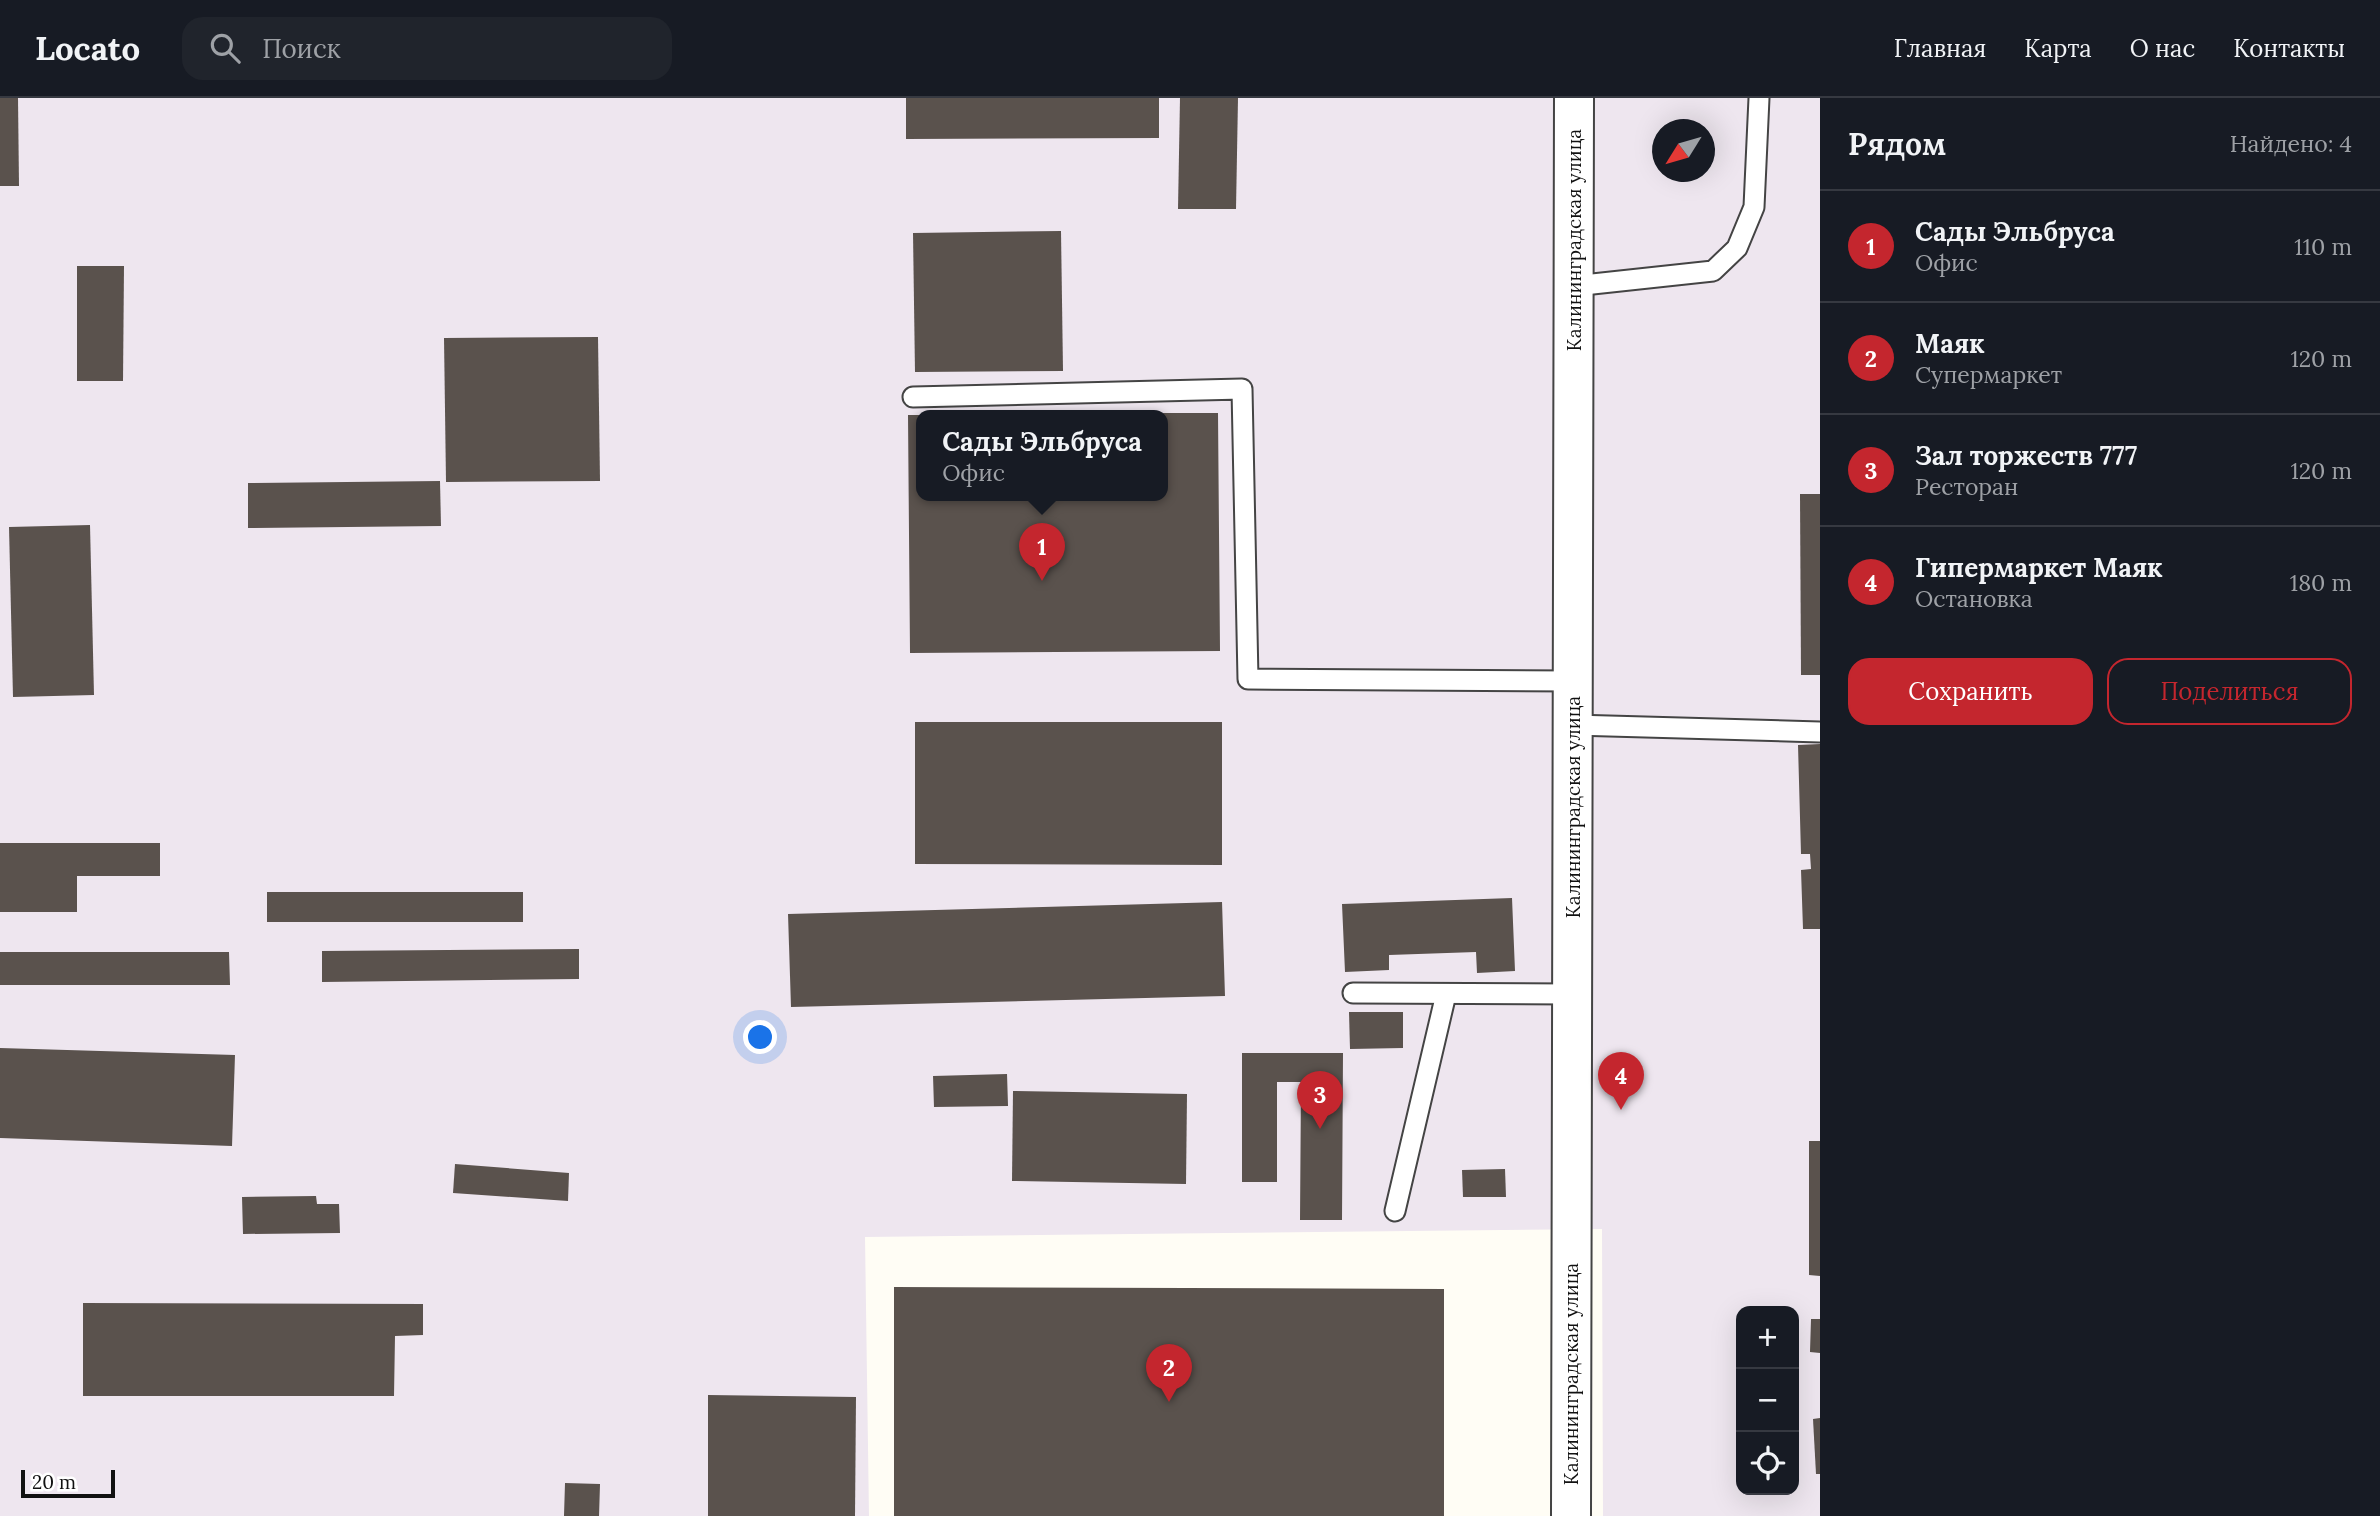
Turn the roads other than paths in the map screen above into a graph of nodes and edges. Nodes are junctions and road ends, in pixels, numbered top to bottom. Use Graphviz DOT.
graph roads {
  1 [pos="1574,98"];
  2 [pos="1759,98"];
  3 [pos="1574,286"];
  4 [pos="913,397"];
  5 [pos="1573,681"];
  6 [pos="1573,725"];
  7 [pos="1820,732"];
  8 [pos="1353,993"];
  9 [pos="1446,994"];
  10 [pos="1572,994"];
  11 [pos="1395,1210"];
  12 [pos="1571,1516"];
  1 -- 3 [label="street, Калининградская улица"];
  2 -- 3 [label="lane"];
  3 -- 5 [label="street, Калининградская улица"];
  4 -- 5 [label="lane"];
  5 -- 6 [label="street, Калининградская улица"];
  6 -- 7 [label="lane"];
  6 -- 10 [label="street, Калининградская улица"];
  8 -- 9 [label="lane"];
  9 -- 10 [label="lane"];
  9 -- 11 [label="lane"];
  10 -- 12 [label="street, Калининградская улица"];
}
